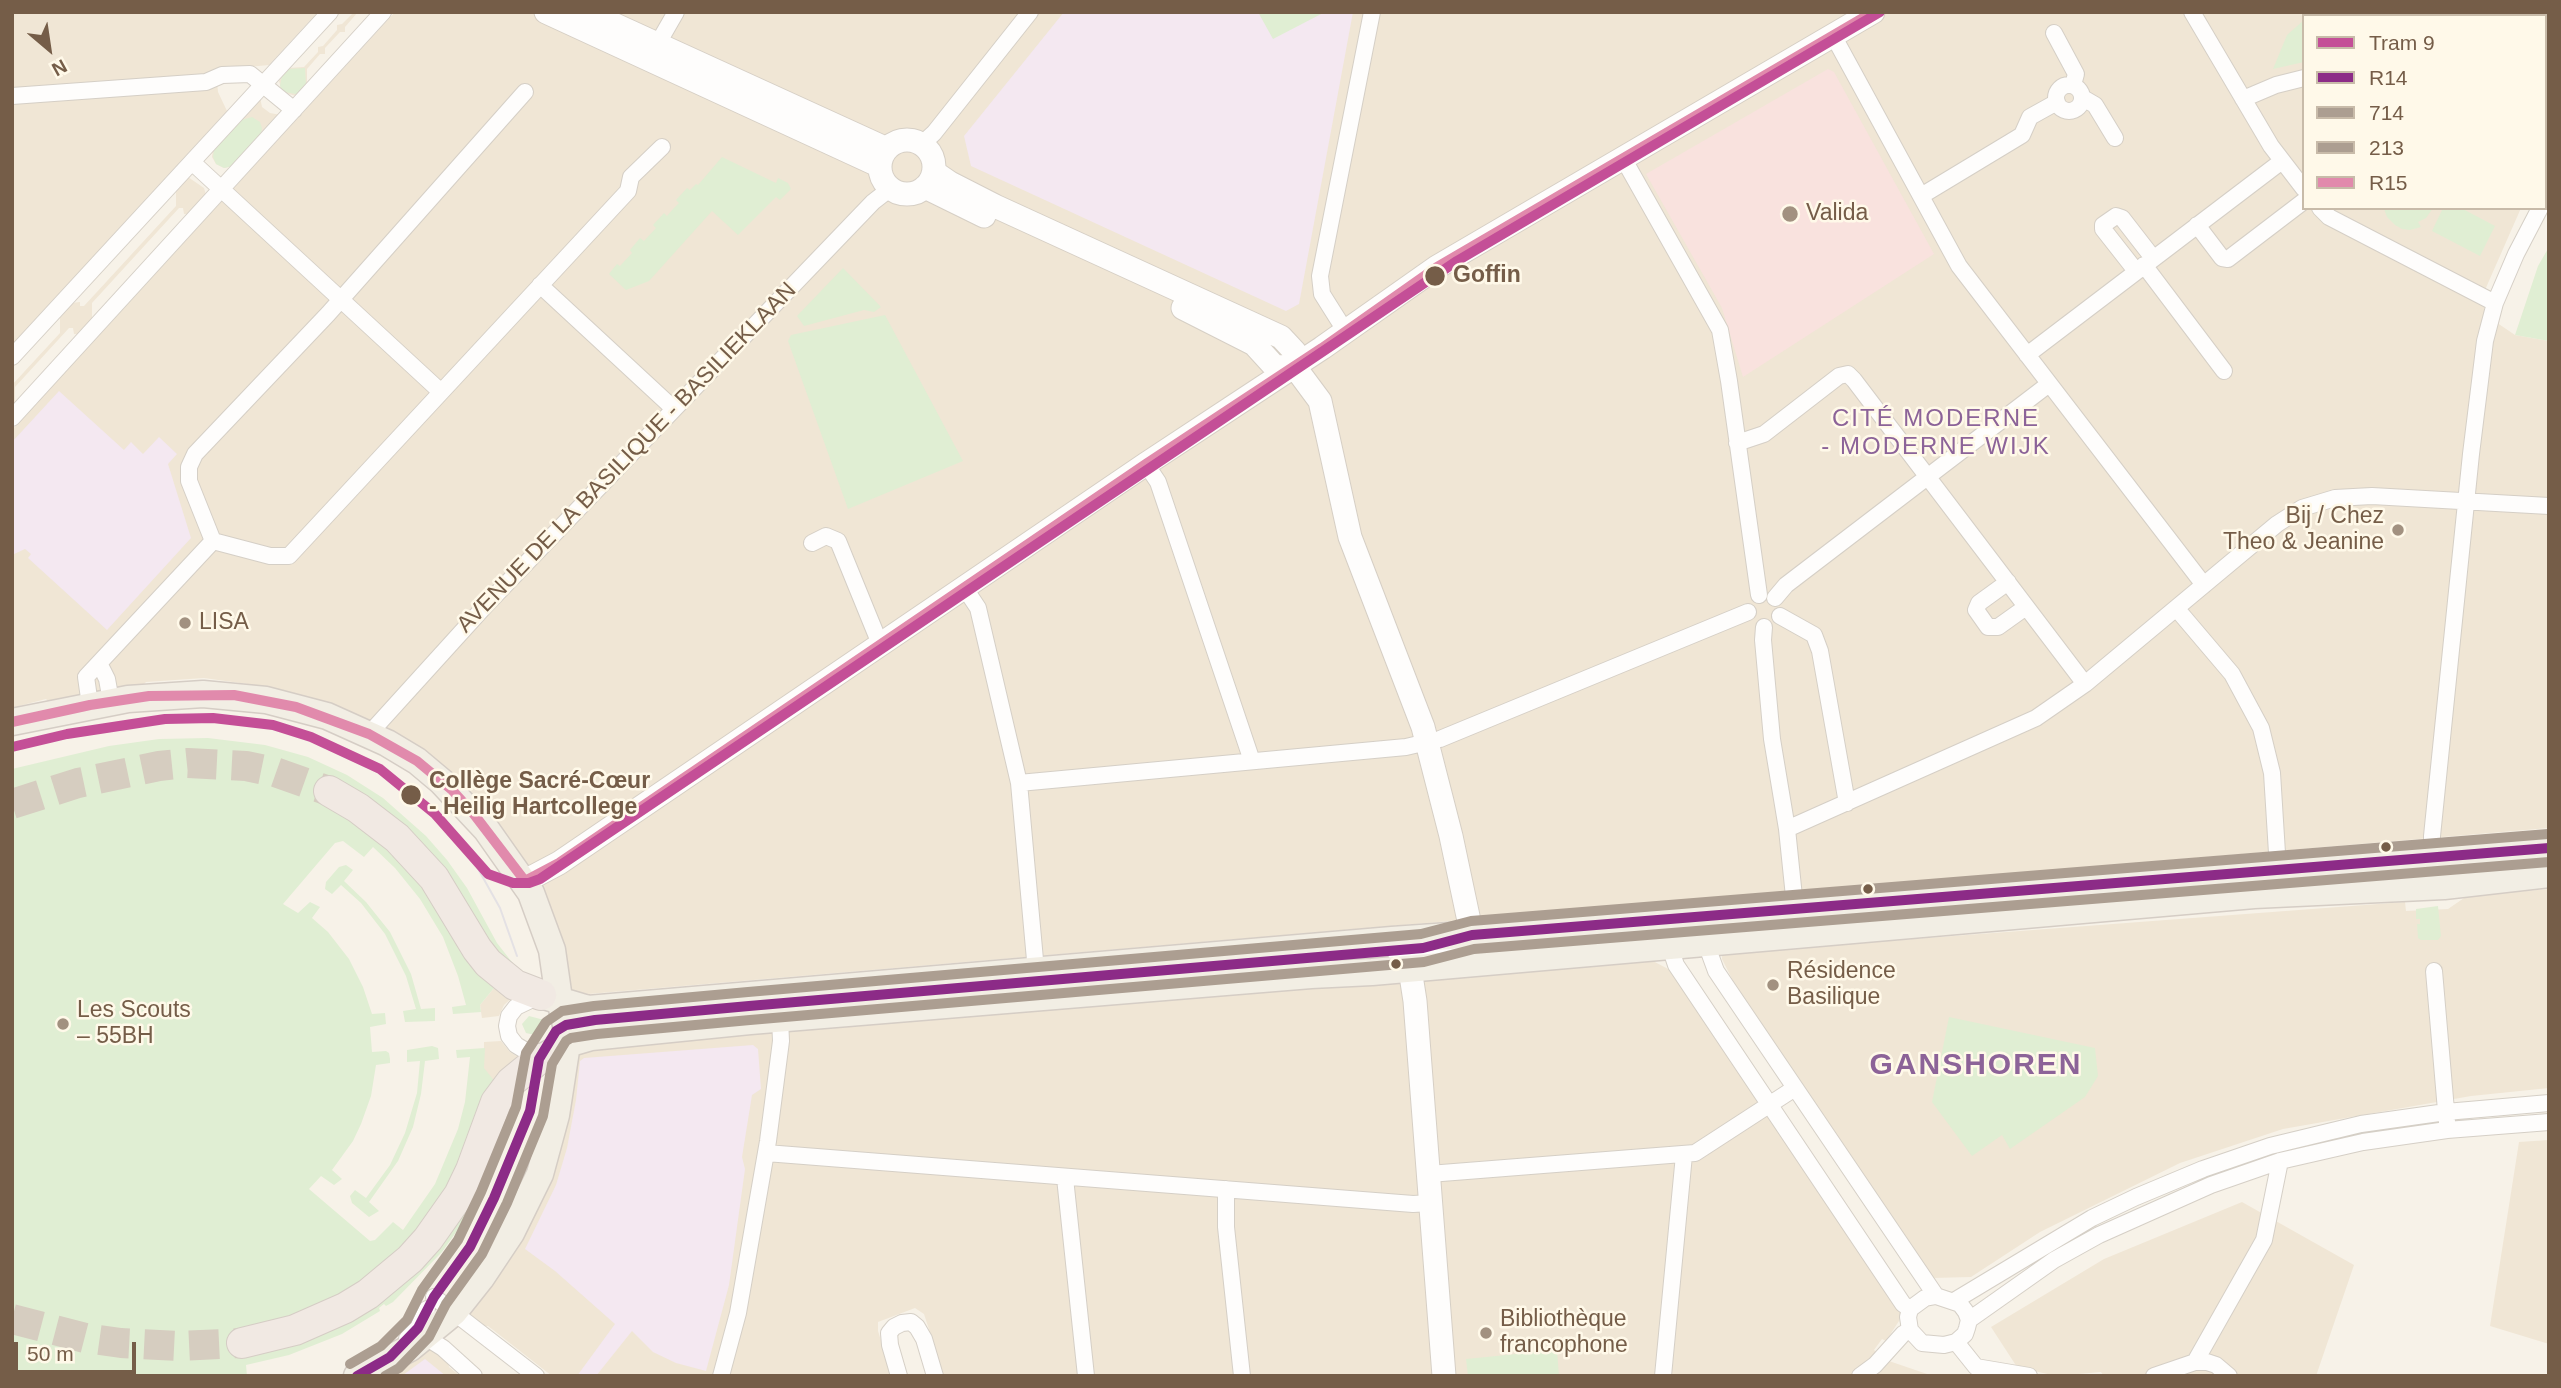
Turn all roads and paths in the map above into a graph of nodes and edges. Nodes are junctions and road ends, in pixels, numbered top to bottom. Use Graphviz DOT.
graph roads {
  1 [pos="330,12"];
  2 [pos="383,12"];
  3 [pos="546,12"];
  4 [pos="587,12"];
  5 [pos="676,12"];
  6 [pos="1030,12"];
  7 [pos="1371,12"];
  8 [pos="1873,12"];
  9 [pos="2192,12"];
  10 [pos="2054,33"];
  11 [pos="1833,37"];
  12 [pos="653,52"];
  13 [pos="2302,78"];
  14 [pos="263,82"];
  15 [pos="525,92"];
  16 [pos="2078,92"];
  17 [pos="12,96"];
  18 [pos="2243,99"];
  19 [pos="294,110"];
  20 [pos="2115,138"];
  21 [pos="922,144"];
  22 [pos="662,147"];
  23 [pos="883,158"];
  24 [pos="1623,158"];
  25 [pos="2282,161"];
  26 [pos="192,162"];
  27 [pos="929,180"];
  28 [pos="2302,186"];
  29 [pos="891,188"];
  30 [pos="221,190"];
  31 [pos="1921,196"];
  32 [pos="2302,203"];
  33 [pos="2322,210"];
  34 [pos="2537,210"];
  35 [pos="2197,225"];
  36 [pos="1504,227"];
  37 [pos="2144,265"];
  38 [pos="540,285"];
  39 [pos="340,299"];
  40 [pos="2495,303"];
  41 [pos="1339,321"];
  42 [pos="2027,355"];
  43 [pos="12,356"];
  44 [pos="1283,367"];
  45 [pos="2224,370"];
  46 [pos="2049,383"];
  47 [pos="441,391"];
  48 [pos="674,409"];
  49 [pos="12,418"];
  50 [pos="1737,443"];
  51 [pos="1146,464"];
  52 [pos="1928,477"];
  53 [pos="2466,502"];
  54 [pos="2549,506"];
  55 [pos="213,541"];
  56 [pos="812,542"];
  57 [pos="2008,582"];
  58 [pos="2204,585"];
  59 [pos="964,587"];
  60 [pos="1767,596"];
  61 [pos="2026,607"];
  62 [pos="2176,608"];
  63 [pos="1748,612"];
  64 [pos="1780,616"];
  65 [pos="1764,627"];
  66 [pos="880,645"];
  67 [pos="2085,684"];
  68 [pos="100,703"];
  69 [pos="12,722"];
  70 [pos="369,734"];
  71 [pos="1427,742"];
  72 [pos="1252,761"];
  73 [pos="1020,783"];
  74 [pos="329,791"];
  75 [pos="1847,803"];
  76 [pos="1787,829"];
  77 [pos="2549,848"];
  78 [pos="2432,858"];
  79 [pos="2278,870"];
  80 [pos="2549,874"];
  81 [pos="525,881"];
  82 [pos="2433,886"];
  83 [pos="1797,923"];
  84 [pos="1703,931"];
  85 [pos="1667,934"];
  86 [pos="1472,935"];
  87 [pos="1392,940"];
  88 [pos="1410,969"];
  89 [pos="1036,971"];
  90 [pos="2434,971"];
  91 [pos="550,999"];
  92 [pos="780,1019"];
  93 [pos="567,1044"];
  94 [pos="539,1059"];
  95 [pos="1795,1088"];
  96 [pos="2549,1103"];
  97 [pos="1770,1104"];
  98 [pos="2446,1112"];
  99 [pos="2549,1122"];
  100 [pos="2447,1130"];
  101 [pos="766,1153"];
  102 [pos="1684,1155"];
  103 [pos="2280,1161"];
  104 [pos="1429,1174"];
  105 [pos="1065,1178"];
  106 [pos="1226,1189"];
  107 [pos="1431,1203"];
  108 [pos="1936,1296"];
  109 [pos="1954,1301"];
  110 [pos="438,1306"];
  111 [pos="1910,1309"];
  112 [pos="1969,1320"];
  113 [pos="1910,1329"];
  114 [pos="421,1333"];
  115 [pos="1956,1342"];
  116 [pos="242,1343"];
  117 [pos="2195,1362"];
  118 [pos="357,1376"];
  119 [pos="474,1376"];
  120 [pos="536,1376"];
  121 [pos="721,1376"];
  122 [pos="899,1376"];
  123 [pos="935,1376"];
  124 [pos="1086,1376"];
  125 [pos="1242,1376"];
  126 [pos="1444,1376"];
  127 [pos="1663,1376"];
  128 [pos="1860,1376"];
  129 [pos="2029,1376"];
  130 [pos="2154,1376"];
  131 [pos="2229,1376"];
  1 -- 14 [label="street"];
  2 -- 19 [label="street"];
  3 -- 12 [label="street"];
  4 -- 12 [label="street"];
  5 -- 12 [label="street"];
  6 -- 21 [label="street"];
  7 -- 41 [label="street"];
  8 -- 11 [label="street"];
  9 -- 18 [label="street"];
  10 -- 16 [label="street"];
  11 -- 24 [label="street"];
  11 -- 31 [label="street"];
  12 -- 23 [label="street"];
  13 -- 18 [label="street"];
  14 -- 17 [label="street"];
  14 -- 19 [label="street"];
  14 -- 26 [label="street"];
  15 -- 39 [label="street"];
  16 -- 20 [label="street"];
  16 -- 31 [label="street"];
  18 -- 25 [label="street"];
  19 -- 30 [label="street"];
  21 -- 23 [label="street"];
  21 -- 27 [label="street"];
  22 -- 38 [label="street"];
  23 -- 29 [label="street"];
  24 -- 36 [label="street"];
  24 -- 50 [label="street"];
  25 -- 28 [label="street"];
  25 -- 35 [label="street"];
  26 -- 30 [label="street"];
  26 -- 43 [label="street"];
  27 -- 29 [label="street"];
  27 -- 44 [label="street"];
  29 -- 48 [label="street, AVENUE DE LA BASILIQUE - BASILIEKLAAN"];
  30 -- 39 [label="street"];
  30 -- 49 [label="street"];
  31 -- 42 [label="street"];
  32 -- 35 [label="street"];
  33 -- 40 [label="street"];
  34 -- 40 [label="street"];
  35 -- 37 [label="street"];
  36 -- 41 [label="street"];
  36 -- 44 [label="street"];
  37 -- 42 [label="street"];
  37 -- 45 [label="street"];
  38 -- 47 [label="street"];
  38 -- 48 [label="street"];
  39 -- 47 [label="street"];
  39 -- 55 [label="street"];
  40 -- 53 [label="street"];
  41 -- 44 [label="street"];
  42 -- 46 [label="street"];
  44 -- 51 [label="street"];
  44 -- 71 [label="street"];
  46 -- 52 [label="street"];
  46 -- 58 [label="street"];
  47 -- 55 [label="street"];
  48 -- 70 [label="street, AVENUE DE LA BASILIQUE - BASILIEKLAAN"];
  50 -- 52 [label="street"];
  50 -- 60 [label="street"];
  51 -- 59 [label="street"];
  51 -- 72 [label="street"];
  52 -- 57 [label="street"];
  52 -- 60 [label="street"];
  53 -- 54 [label="street"];
  53 -- 58 [label="street"];
  53 -- 78 [label="street"];
  55 -- 68 [label="street"];
  56 -- 66 [label="street"];
  57 -- 61 [label="street"];
  57 -- 61 [label="street"];
  58 -- 62 [label="street"];
  59 -- 66 [label="street"];
  59 -- 73 [label="street"];
  60 -- 63 [label="street"];
  60 -- 64 [label="street"];
  61 -- 67 [label="street"];
  62 -- 67 [label="street"];
  62 -- 79 [label="street"];
  63 -- 65 [label="street"];
  63 -- 71 [label="street"];
  64 -- 65 [label="street"];
  64 -- 75 [label="street"];
  65 -- 76 [label="street"];
  66 -- 81 [label="street"];
  67 -- 75 [label="street"];
  68 -- 69 [label="main road"];
  68 -- 70 [label="main road"];
  70 -- 81 [label="main road"];
  71 -- 72 [label="street"];
  71 -- 86 [label="street"];
  72 -- 73 [label="street"];
  73 -- 89 [label="street"];
  74 -- 91 [label="highway"];
  75 -- 76 [label="street"];
  76 -- 83 [label="street"];
  77 -- 78 [label="main road"];
  78 -- 79 [label="main road"];
  78 -- 82 [label="street"];
  79 -- 83 [label="main road"];
  80 -- 82 [label="main road"];
  81 -- 91 [label="main road"];
  82 -- 83 [label="main road"];
  83 -- 84 [label="main road"];
  84 -- 85 [label="main road"];
  84 -- 95 [label="street"];
  85 -- 86 [label="main road"];
  85 -- 88 [label="main road"];
  85 -- 97 [label="street"];
  86 -- 87 [label="main road"];
  86 -- 88 [label="street"];
  87 -- 88 [label="street"];
  87 -- 89 [label="main road"];
  88 -- 92 [label="main road"];
  88 -- 104 [label="street"];
  89 -- 91 [label="main road"];
  90 -- 98 [label="street"];
  91 -- 93 [label="main road"];
  91 -- 94 [label="street"];
  92 -- 93 [label="main road"];
  92 -- 101 [label="street"];
  93 -- 94 [label="main road"];
  93 -- 110 [label="main road"];
  94 -- 116 [label="highway"];
  95 -- 97 [label="street"];
  95 -- 108 [label="street"];
  96 -- 98 [label="street"];
  97 -- 102 [label="street"];
  97 -- 111 [label="street"];
  98 -- 100 [label="street"];
  98 -- 109 [label="street"];
  99 -- 100 [label="street"];
  100 -- 103 [label="street"];
  101 -- 105 [label="street"];
  101 -- 121 [label="street"];
  102 -- 104 [label="street"];
  102 -- 127 [label="street"];
  103 -- 112 [label="street"];
  103 -- 117 [label="street"];
  104 -- 107 [label="street"];
  105 -- 106 [label="street"];
  105 -- 124 [label="street"];
  106 -- 107 [label="street"];
  106 -- 125 [label="street"];
  107 -- 126 [label="street"];
  108 -- 109 [label="street"];
  108 -- 111 [label="street"];
  109 -- 112 [label="street"];
  110 -- 114 [label="main road"];
  110 -- 120 [label="street"];
  111 -- 113 [label="street"];
  112 -- 115 [label="street"];
  113 -- 115 [label="street"];
  113 -- 128 [label="street"];
  114 -- 118 [label="main road"];
  114 -- 119 [label="street"];
  115 -- 129 [label="street"];
  117 -- 130 [label="street"];
  117 -- 131 [label="street"];
  122 -- 123 [label="street"];
}
